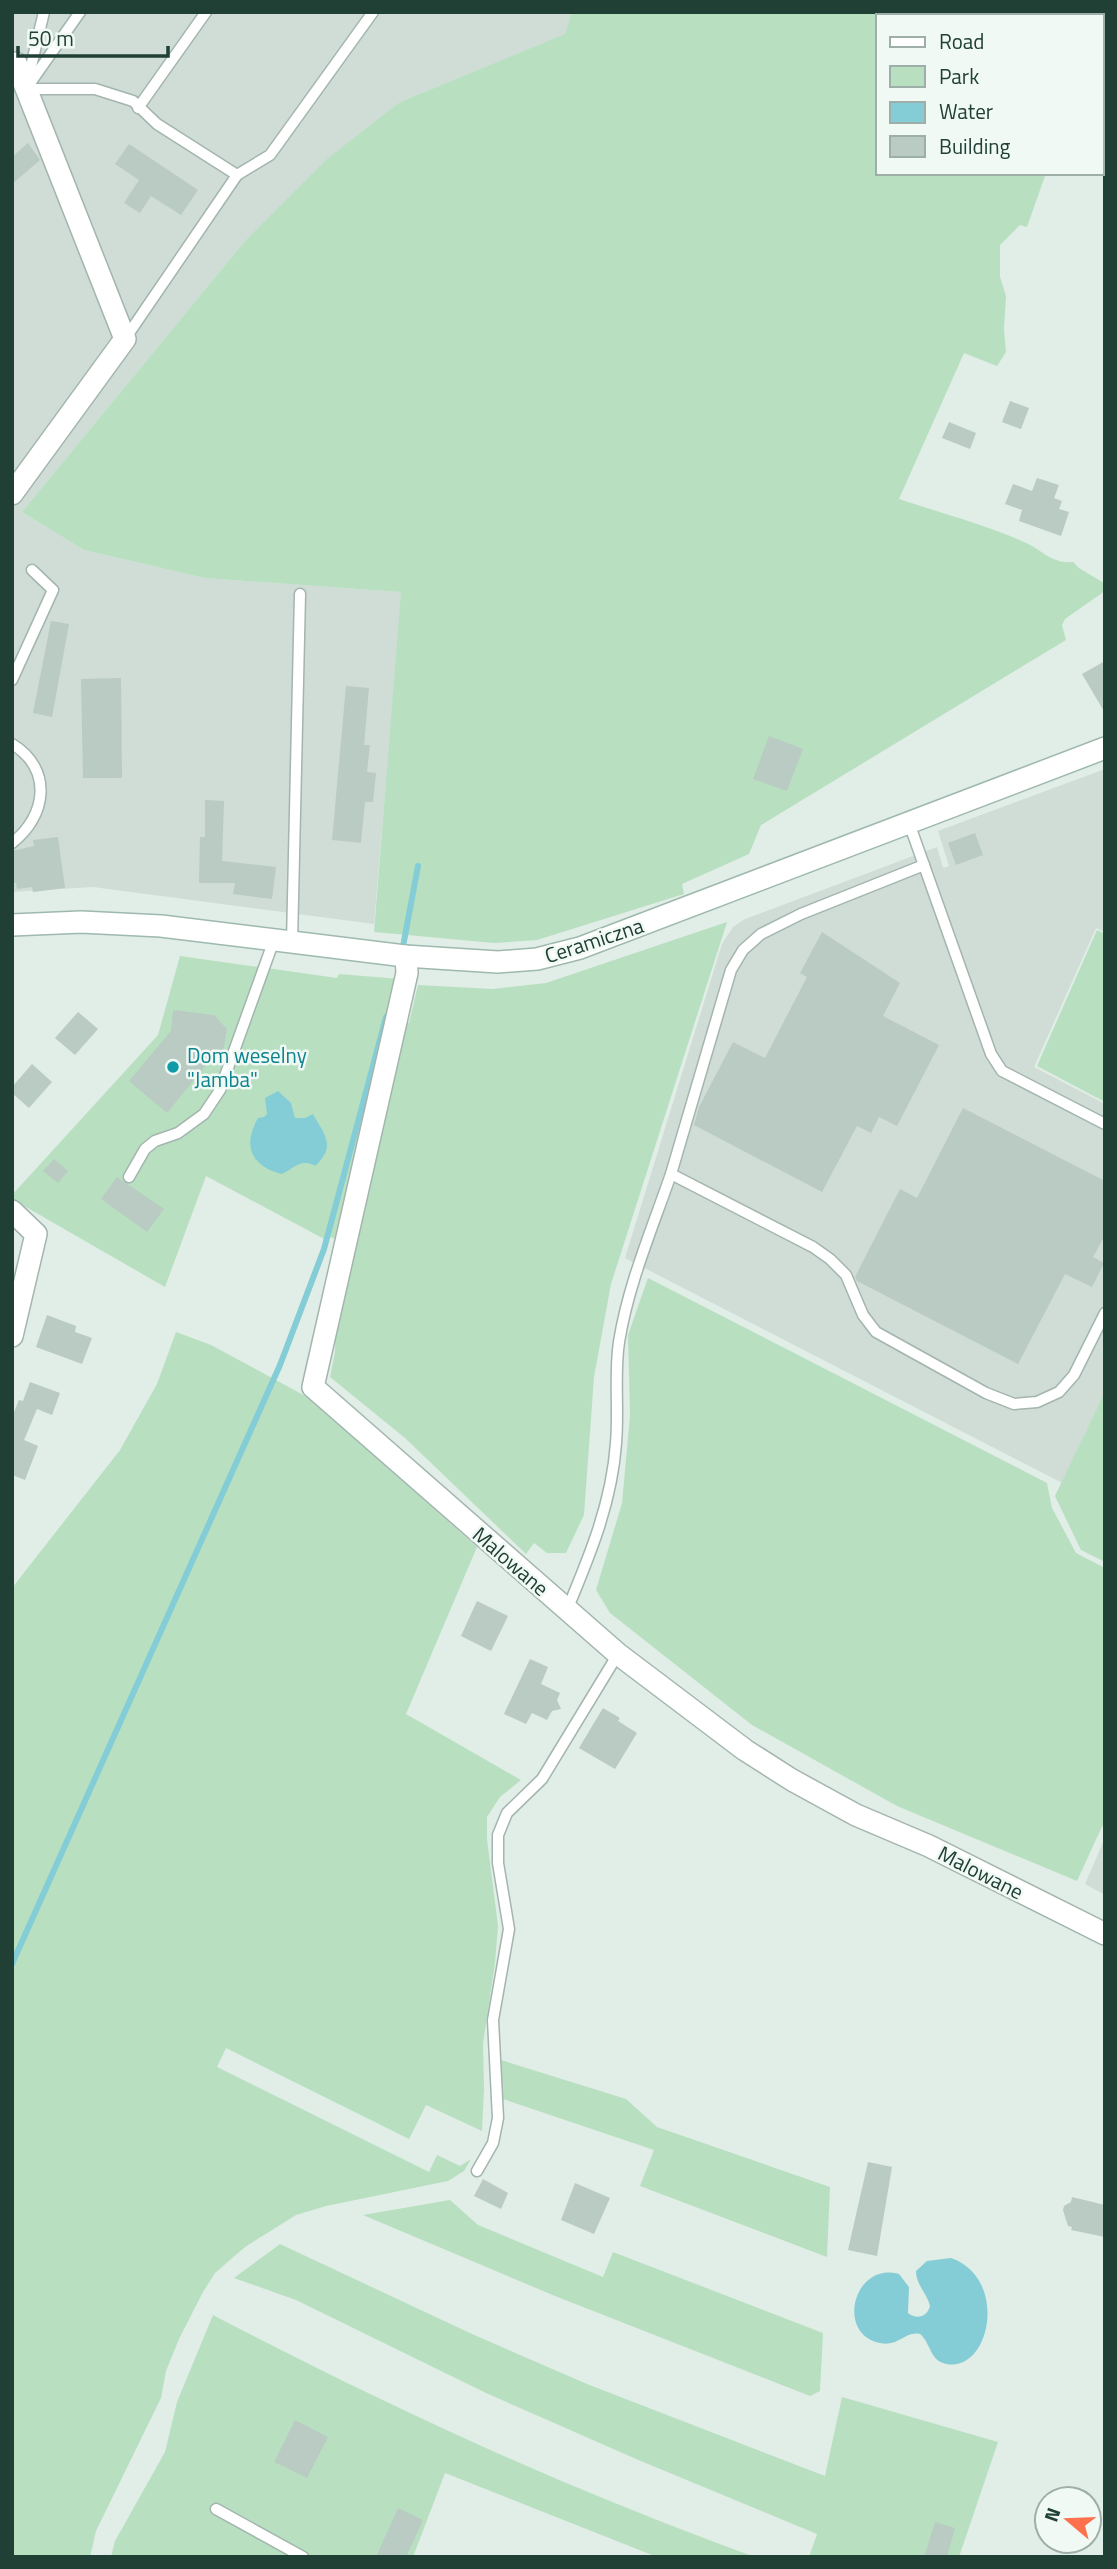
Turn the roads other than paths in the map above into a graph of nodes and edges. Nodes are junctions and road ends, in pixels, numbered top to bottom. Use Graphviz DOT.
graph roads {
  1 [pos="44,12"];
  2 [pos="80,12"];
  3 [pos="206,12"];
  4 [pos="373,12"];
  5 [pos="14,62"];
  6 [pos="26,89"];
  7 [pos="138,108"];
  8 [pos="237,175"];
  9 [pos="124,339"];
  10 [pos="12,494"];
  11 [pos="32,570"];
  12 [pos="300,594"];
  13 [pos="12,680"];
  14 [pos="12,744"];
  15 [pos="1105,748"];
  16 [pos="909,823"];
  17 [pos="12,843"];
  18 [pos="924,865"];
  19 [pos="12,925"];
  20 [pos="283,941"];
  21 [pos="401,955"];
  22 [pos="1105,1124"];
  23 [pos="671,1174"];
  24 [pos="130,1177"];
  25 [pos="12,1210"];
  26 [pos="1105,1313"];
  27 [pos="12,1336"];
  28 [pos="567,1610"];
  29 [pos="618,1654"];
  30 [pos="1105,1934"];
  31 [pos="477,2171"];
  32 [pos="216,2509"];
  33 [pos="303,2557"];
  1 -- 6 [label="lane"];
  2 -- 6 [label="lane"];
  3 -- 7 [label="lane"];
  4 -- 8 [label="lane"];
  5 -- 6 [label="street"];
  6 -- 7 [label="lane"];
  6 -- 9 [label="street"];
  7 -- 8 [label="lane"];
  8 -- 9 [label="lane"];
  9 -- 10 [label="street"];
  11 -- 13 [label="lane"];
  12 -- 20 [label="lane"];
  14 -- 17 [label="lane"];
  15 -- 16 [label="street, Ceramiczna"];
  16 -- 18 [label="lane"];
  16 -- 21 [label="street, Ceramiczna"];
  18 -- 22 [label="lane"];
  18 -- 23 [label="lane"];
  19 -- 20 [label="street, Ceramiczna"];
  20 -- 21 [label="street, Ceramiczna"];
  20 -- 24 [label="lane"];
  21 -- 28 [label="street, Malowane"];
  23 -- 26 [label="lane"];
  23 -- 28 [label="lane"];
  25 -- 27 [label="street"];
  28 -- 29 [label="street, Malowane"];
  29 -- 30 [label="street, Malowane"];
  29 -- 31 [label="lane"];
  32 -- 33 [label="lane"];
}
